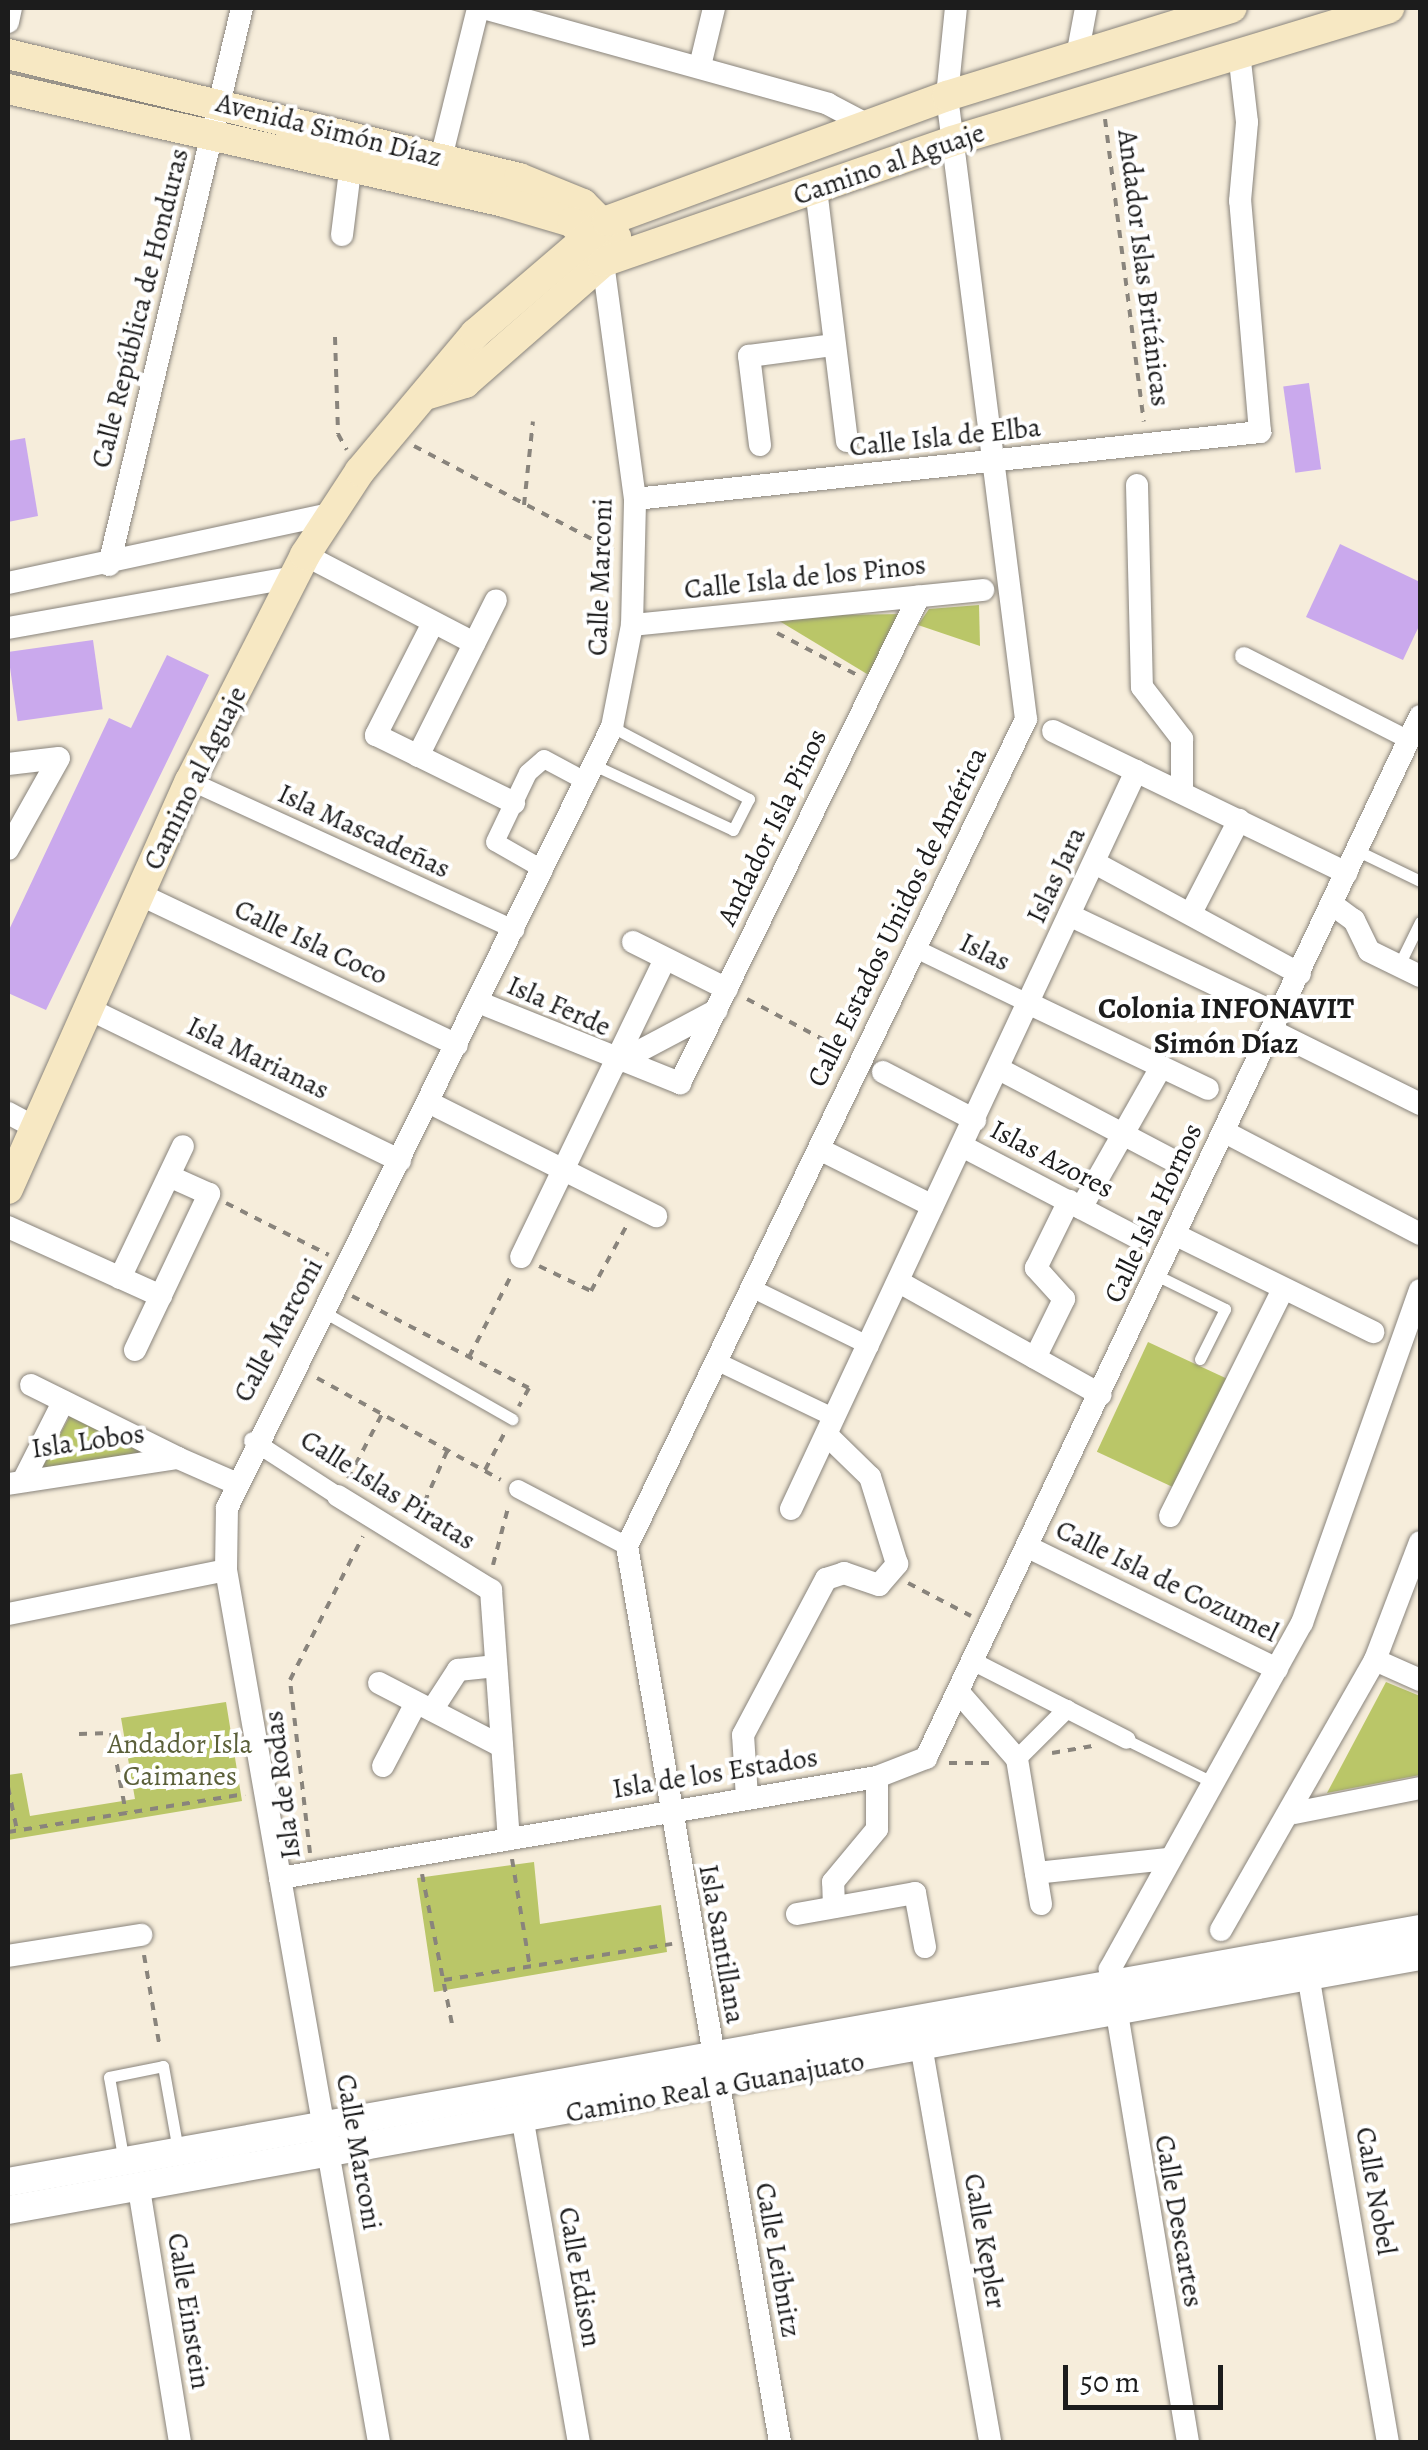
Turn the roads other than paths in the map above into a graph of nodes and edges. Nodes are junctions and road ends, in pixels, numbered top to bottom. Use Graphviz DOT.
graph roads {
  1 [pos="11,8"];
  2 [pos="242,8"];
  3 [pos="481,8"];
  4 [pos="714,8"];
  5 [pos="956,8"];
  6 [pos="1086,8"];
  7 [pos="1232,8"];
  8 [pos="1389,8"];
  9 [pos="1199,12"];
  10 [pos="8,22"];
  11 [pos="1078,52"];
  12 [pos="1239,53"];
  13 [pos="8,54"];
  14 [pos="700,66"];
  15 [pos="8,89"];
  16 [pos="947,96"];
  17 [pos="220,103"];
  18 [pos="866,124"];
  19 [pos="214,135"];
  20 [pos="952,141"];
  21 [pos="442,158"];
  22 [pos="351,163"];
  23 [pos="816,189"];
  24 [pos="597,227"];
  25 [pos="342,235"];
  26 [pos="613,268"];
  27 [pos="834,344"];
  28 [pos="429,394"];
  29 [pos="847,441"];
  30 [pos="760,444"];
  31 [pos="996,462"];
  32 [pos="1137,485"];
  33 [pos="635,499"];
  34 [pos="330,514"];
  35 [pos="109,564"];
  36 [pos="300,566"];
  37 [pos="8,583"];
  38 [pos="983,590"];
  39 [pos="919,596"];
  40 [pos="496,600"];
  41 [pos="433,622"];
  42 [pos="632,625"];
  43 [pos="8,628"];
  44 [pos="474,643"];
  45 [pos="1244,656"];
  46 [pos="1420,716"];
  47 [pos="612,728"];
  48 [pos="1053,731"];
  49 [pos="1409,740"];
  50 [pos="418,756"];
  51 [pos="8,764"];
  52 [pos="1136,771"];
  53 [pos="591,774"];
  54 [pos="190,781"];
  55 [pos="1182,792"];
  56 [pos="514,803"];
  57 [pos="1239,820"];
  58 [pos="8,849"];
  59 [pos="1358,851"];
  60 [pos="1095,863"];
  61 [pos="544,870"];
  62 [pos="1348,873"];
  63 [pos="1420,882"];
  64 [pos="139,894"];
  65 [pos="1333,905"];
  66 [pos="1190,912"];
  67 [pos="1069,915"];
  68 [pos="1420,922"];
  69 [pos="515,930"];
  70 [pos="632,942"];
  71 [pos="916,949"];
  72 [pos="665,958"];
  73 [pos="1271,961"];
  74 [pos="1410,970"];
  75 [pos="1300,974"];
  76 [pos="722,999"];
  77 [pos="478,1002"];
  78 [pos="1252,1002"];
  79 [pos="1030,1004"];
  80 [pos="89,1008"];
  81 [pos="1277,1023"];
  82 [pos="457,1045"];
  83 [pos="616,1064"];
  84 [pos="872,1066"];
  85 [pos="1161,1066"];
  86 [pos="998,1070"];
  87 [pos="680,1084"];
  88 [pos="1208,1089"];
  89 [pos="430,1102"];
  90 [pos="1238,1103"];
  91 [pos="1420,1104"];
  92 [pos="8,1113"];
  93 [pos="975,1120"];
  94 [pos="36,1128"];
  95 [pos="1225,1132"];
  96 [pos="1122,1134"];
  97 [pos="183,1146"];
  98 [pos="962,1146"];
  99 [pos="819,1149"];
  100 [pos="1172,1160"];
  101 [pos="400,1161"];
  102 [pos="564,1170"];
  103 [pos="1204,1175"];
  104 [pos="169,1176"];
  105 [pos="8,1189"];
  106 [pos="1075,1204"];
  107 [pos="934,1206"];
  108 [pos="646,1211"];
  109 [pos="8,1227"];
  110 [pos="1420,1234"];
  111 [pos="1136,1237"];
  112 [pos="1172,1244"];
  113 [pos="521,1257"];
  114 [pos="1156,1275"];
  115 [pos="120,1278"];
  116 [pos="899,1282"];
  117 [pos="754,1289"];
  118 [pos="1283,1289"];
  119 [pos="1420,1290"];
  120 [pos="161,1296"];
  121 [pos="322,1312"];
  122 [pos="1372,1332"];
  123 [pos="870,1346"];
  124 [pos="135,1350"];
  125 [pos="1035,1358"];
  126 [pos="1200,1359"];
  127 [pos="718,1362"];
  128 [pos="31,1385"];
  129 [pos="1101,1395"];
  130 [pos="64,1402"];
  131 [pos="512,1418"];
  132 [pos="831,1426"];
  133 [pos="253,1441"];
  134 [pos="178,1458"];
  135 [pos="15,1483"];
  136 [pos="234,1483"];
  137 [pos="518,1489"];
  138 [pos="338,1496"];
  139 [pos="790,1509"];
  140 [pos="1170,1516"];
  141 [pos="1420,1542"];
  142 [pos="627,1546"];
  143 [pos="1030,1548"];
  144 [pos="226,1570"];
  145 [pos="8,1614"];
  146 [pos="1375,1660"];
  147 [pos="976,1663"];
  148 [pos="494,1666"];
  149 [pos="1277,1669"];
  150 [pos="1420,1680"];
  151 [pos="379,1683"];
  152 [pos="961,1695"];
  153 [pos="424,1706"];
  154 [pos="1067,1709"];
  155 [pos="1127,1740"];
  156 [pos="499,1745"];
  157 [pos="1017,1759"];
  158 [pos="383,1766"];
  159 [pos="877,1776"];
  160 [pos="1212,1782"];
  161 [pos="1420,1788"];
  162 [pos="746,1798"];
  163 [pos="670,1810"];
  164 [pos="1294,1812"];
  165 [pos="509,1839"];
  166 [pos="1168,1859"];
  167 [pos="1036,1874"];
  168 [pos="280,1878"];
  169 [pos="1041,1904"];
  170 [pos="834,1907"];
  171 [pos="797,1914"];
  172 [pos="1420,1928"];
  173 [pos="1221,1930"];
  174 [pos="141,1935"];
  175 [pos="925,1946"];
  176 [pos="8,1956"];
  177 [pos="1420,1956"];
  178 [pos="1306,1962"];
  179 [pos="1110,1998"];
  180 [pos="922,2051"];
  181 [pos="711,2059"];
  182 [pos="716,2088"];
  183 [pos="523,2122"];
  184 [pos="324,2126"];
  185 [pos="179,2152"];
  186 [pos="330,2155"];
  187 [pos="124,2162"];
  188 [pos="8,2182"];
  189 [pos="139,2190"];
  190 [pos="8,2210"];
  191 [pos="180,2442"];
  192 [pos="379,2442"];
  193 [pos="579,2442"];
  194 [pos="780,2442"];
  195 [pos="990,2442"];
  196 [pos="1188,2442"];
  197 [pos="1388,2442"];
  1 -- 10 [label="street"];
  2 -- 17 [label="street, Calle República de Honduras"];
  3 -- 14 [label="street"];
  3 -- 21 [label="street"];
  4 -- 14 [label="street"];
  5 -- 16 [label="street, Calle Estados Unidos de América"];
  6 -- 11 [label="street"];
  7 -- 9 [label="main road, Camino al Aguaje"];
  8 -- 12 [label="main road, Camino al Aguaje"];
  9 -- 11 [label="main road, Camino al Aguaje"];
  11 -- 16 [label="main road, Camino al Aguaje"];
  12 -- 20 [label="main road, Camino al Aguaje"];
  12 -- 31 [label="street, Calle Isla de Elba"];
  13 -- 17 [label="main road, Avenida Simón Díaz"];
  14 -- 18 [label="street"];
  15 -- 19 [label="main road, Avenida Simón Díaz"];
  16 -- 18 [label="main road, Camino al Aguaje"];
  16 -- 20 [label="street, Calle Estados Unidos de América"];
  17 -- 19 [label="street, Calle República de Honduras"];
  17 -- 21 [label="main road, Avenida Simón Díaz"];
  18 -- 24 [label="main road, Camino al Aguaje"];
  19 -- 22 [label="main road, Avenida Simón Díaz"];
  19 -- 35 [label="street, Calle República de Honduras"];
  20 -- 23 [label="main road, Camino al Aguaje"];
  20 -- 31 [label="street, Calle Estados Unidos de América"];
  21 -- 24 [label="main road, Avenida Simón Díaz"];
  22 -- 24 [label="main road, Avenida Simón Díaz"];
  22 -- 25 [label="street"];
  23 -- 26 [label="main road, Camino al Aguaje"];
  23 -- 27 [label="street"];
  24 -- 26 [label="main road"];
  24 -- 28 [label="main road, Camino al Aguaje"];
  26 -- 28 [label="main road, Camino al Aguaje"];
  26 -- 33 [label="street, Calle Marconi"];
  27 -- 29 [label="street"];
  27 -- 30 [label="street"];
  28 -- 34 [label="main road, Camino al Aguaje"];
  31 -- 33 [label="street, Calle Isla de Elba"];
  31 -- 71 [label="street, Calle Estados Unidos de América"];
  32 -- 55 [label="street"];
  33 -- 42 [label="street, Calle Marconi"];
  34 -- 35 [label="street"];
  34 -- 36 [label="main road, Camino al Aguaje"];
  35 -- 37 [label="street"];
  36 -- 41 [label="street"];
  36 -- 43 [label="street"];
  36 -- 54 [label="main road, Camino al Aguaje"];
  38 -- 39 [label="street, Calle Isla de los Pinos"];
  39 -- 42 [label="street, Calle Isla de los Pinos"];
  39 -- 76 [label="street, Andador Isla Pinos"];
  40 -- 44 [label="street"];
  41 -- 44 [label="street"];
  41 -- 50 [label="street"];
  42 -- 47 [label="street, Calle Marconi"];
  44 -- 50 [label="street"];
  45 -- 49 [label="street"];
  46 -- 49 [label="street, Calle Isla Hornos"];
  47 -- 53 [label="street, Calle Marconi"];
  47 -- 53 [label="lane"];
  48 -- 52 [label="street"];
  49 -- 59 [label="street, Calle Isla Hornos"];
  50 -- 56 [label="street"];
  51 -- 58 [label="street"];
  52 -- 55 [label="street"];
  52 -- 60 [label="street, Islas Jara"];
  53 -- 56 [label="street"];
  53 -- 61 [label="street, Calle Marconi"];
  54 -- 64 [label="main road, Camino al Aguaje"];
  54 -- 69 [label="street, Isla Mascadeñas"];
  55 -- 57 [label="street"];
  56 -- 61 [label="street"];
  57 -- 62 [label="street"];
  57 -- 66 [label="street"];
  59 -- 62 [label="street, Calle Isla Hornos"];
  59 -- 63 [label="lane"];
  60 -- 66 [label="street"];
  60 -- 67 [label="street, Islas Jara"];
  61 -- 69 [label="street, Calle Marconi"];
  62 -- 65 [label="street, Calle Isla Hornos"];
  64 -- 80 [label="main road, Camino al Aguaje"];
  64 -- 82 [label="street, Calle Isla Coco"];
  65 -- 74 [label="street"];
  65 -- 75 [label="street, Calle Isla Hornos"];
  66 -- 73 [label="street"];
  67 -- 78 [label="street"];
  67 -- 79 [label="street, Islas Jara"];
  68 -- 74 [label="lane"];
  69 -- 77 [label="street, Calle Marconi"];
  70 -- 72 [label="street"];
  71 -- 79 [label="street, Islas"];
  71 -- 84 [label="street, Calle Estados Unidos de América"];
  72 -- 76 [label="street"];
  72 -- 83 [label="street"];
  73 -- 75 [label="street"];
  73 -- 78 [label="street"];
  75 -- 81 [label="street, Calle Isla Hornos"];
  76 -- 83 [label="street"];
  76 -- 87 [label="street, Andador Isla Pinos"];
  77 -- 82 [label="street, Calle Marconi"];
  77 -- 83 [label="street, Isla Ferde"];
  78 -- 81 [label="street"];
  79 -- 85 [label="street"];
  79 -- 86 [label="street, Islas Jara"];
  80 -- 94 [label="main road, Camino al Aguaje"];
  80 -- 101 [label="street, Isla Marianas"];
  81 -- 90 [label="street, Calle Isla Hornos"];
  81 -- 91 [label="street"];
  82 -- 89 [label="street, Calle Marconi"];
  83 -- 87 [label="street, Isla Ferde"];
  83 -- 102 [label="street"];
  84 -- 93 [label="street"];
  84 -- 99 [label="street, Calle Estados Unidos de América"];
  85 -- 88 [label="street"];
  85 -- 96 [label="street"];
  86 -- 93 [label="street, Islas Jara"];
  86 -- 96 [label="street, Islas Azores"];
  88 -- 90 [label="street"];
  89 -- 101 [label="street, Calle Marconi"];
  89 -- 102 [label="street"];
  90 -- 95 [label="street, Calle Isla Hornos"];
  92 -- 94 [label="street"];
  93 -- 98 [label="street, Islas Jara"];
  94 -- 105 [label="main road, Camino al Aguaje"];
  95 -- 103 [label="street, Calle Isla Hornos"];
  95 -- 110 [label="street"];
  96 -- 100 [label="street, Islas Azores"];
  96 -- 106 [label="street"];
  97 -- 104 [label="street"];
  98 -- 106 [label="street, Islas Azores"];
  98 -- 107 [label="street, Islas Jara"];
  99 -- 107 [label="street"];
  99 -- 117 [label="street, Calle Estados Unidos de América"];
  100 -- 103 [label="street, Islas Azores"];
  101 -- 121 [label="street, Calle Marconi"];
  102 -- 108 [label="street"];
  102 -- 113 [label="street"];
  103 -- 112 [label="street, Calle Isla Hornos"];
  104 -- 115 [label="street"];
  104 -- 120 [label="street"];
  106 -- 111 [label="street, Islas Azores"];
  106 -- 125 [label="street"];
  107 -- 116 [label="street, Islas Jara"];
  109 -- 115 [label="street"];
  111 -- 112 [label="street, Islas Azores"];
  112 -- 114 [label="street, Calle Isla Hornos"];
  112 -- 118 [label="street"];
  114 -- 126 [label="lane"];
  114 -- 129 [label="street, Calle Isla Hornos"];
  115 -- 120 [label="street"];
  116 -- 123 [label="street, Islas Jara"];
  116 -- 125 [label="street"];
  117 -- 123 [label="street"];
  117 -- 127 [label="street, Calle Estados Unidos de América"];
  118 -- 122 [label="street"];
  118 -- 140 [label="street"];
  119 -- 149 [label="street"];
  120 -- 124 [label="street"];
  121 -- 131 [label="lane"];
  121 -- 133 [label="street, Calle Marconi"];
  123 -- 132 [label="street, Islas Jara"];
  125 -- 129 [label="street"];
  127 -- 132 [label="street"];
  127 -- 142 [label="street, Calle Estados Unidos de América"];
  128 -- 130 [label="street, Isla Lobos"];
  129 -- 143 [label="street, Calle Isla Hornos"];
  130 -- 134 [label="street, Isla Lobos"];
  130 -- 135 [label="street"];
  132 -- 139 [label="street, Islas Jara"];
  132 -- 162 [label="street"];
  133 -- 136 [label="street, Calle Marconi"];
  133 -- 138 [label="street, Calle Islas Piratas"];
  134 -- 135 [label="street, Isla Lobos"];
  134 -- 136 [label="street, Isla Lobos"];
  136 -- 144 [label="street, Calle Marconi"];
  137 -- 142 [label="street"];
  138 -- 148 [label="street, Calle Islas Piratas"];
  141 -- 146 [label="street"];
  142 -- 163 [label="street"];
  143 -- 147 [label="street"];
  143 -- 149 [label="street, Calle Isla de Cozumel"];
  144 -- 145 [label="street"];
  144 -- 168 [label="street, Calle Marconi"];
  146 -- 150 [label="street"];
  146 -- 164 [label="street"];
  147 -- 152 [label="street"];
  147 -- 154 [label="street"];
  148 -- 153 [label="street"];
  148 -- 156 [label="street"];
  149 -- 160 [label="street"];
  151 -- 153 [label="street"];
  152 -- 157 [label="street"];
  152 -- 159 [label="street, Isla de los Estados"];
  153 -- 156 [label="street"];
  153 -- 158 [label="street"];
  154 -- 155 [label="street"];
  154 -- 157 [label="street"];
  155 -- 160 [label="lane"];
  156 -- 165 [label="street"];
  157 -- 167 [label="street"];
  159 -- 162 [label="street, Isla de los Estados"];
  159 -- 170 [label="street"];
  160 -- 166 [label="street"];
  161 -- 164 [label="street"];
  162 -- 163 [label="street, Isla de los Estados"];
  163 -- 165 [label="street, Isla de los Estados"];
  163 -- 181 [label="street, Isla Santillana"];
  164 -- 173 [label="street"];
  165 -- 168 [label="street, Isla de los Estados"];
  166 -- 167 [label="street"];
  166 -- 179 [label="street"];
  167 -- 169 [label="street"];
  168 -- 184 [label="street, Calle Marconi"];
  170 -- 171 [label="street"];
  170 -- 175 [label="street"];
  172 -- 178 [label="street, Camino Real a Guanajuato"];
  174 -- 176 [label="street"];
  177 -- 178 [label="street, Camino Real a Guanajuato"];
  178 -- 179 [label="street, Camino Real a Guanajuato"];
  178 -- 197 [label="street, Calle Nobel"];
  179 -- 180 [label="street, Camino Real a Guanajuato"];
  179 -- 181 [label="street, Camino Real a Guanajuato"];
  179 -- 196 [label="street, Calle Descartes"];
  180 -- 182 [label="street, Camino Real a Guanajuato"];
  180 -- 195 [label="street, Calle Kepler"];
  181 -- 182 [label="street, Isla Santillana"];
  181 -- 184 [label="street, Camino Real a Guanajuato"];
  182 -- 183 [label="street, Camino Real a Guanajuato"];
  182 -- 194 [label="street, Calle Leibnitz"];
  183 -- 186 [label="street, Camino Real a Guanajuato"];
  183 -- 193 [label="street, Calle Edison"];
  184 -- 185 [label="street, Camino Real a Guanajuato"];
  184 -- 186 [label="street, Calle Marconi"];
  185 -- 187 [label="street, Camino Real a Guanajuato"];
  185 -- 187 [label="lane"];
  186 -- 189 [label="street, Camino Real a Guanajuato"];
  186 -- 192 [label="street, Calle Marconi"];
  187 -- 188 [label="street, Camino Real a Guanajuato"];
  189 -- 190 [label="street, Camino Real a Guanajuato"];
  189 -- 191 [label="street, Calle Einstein"];
}
